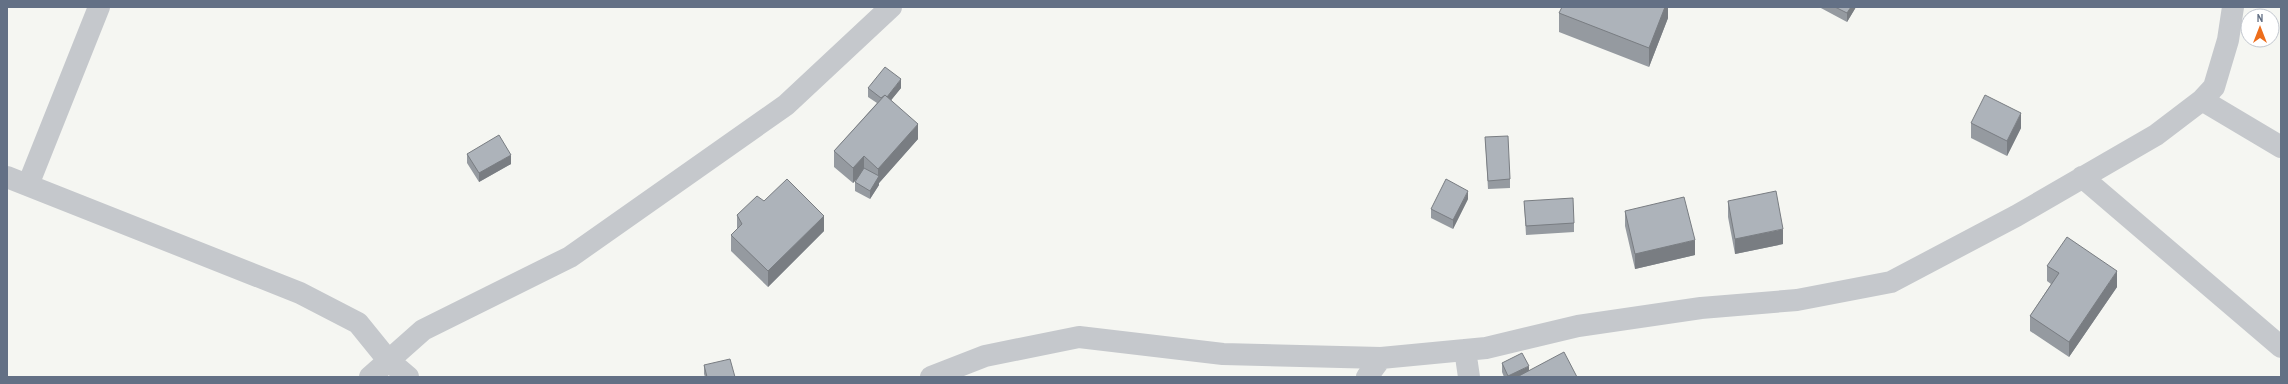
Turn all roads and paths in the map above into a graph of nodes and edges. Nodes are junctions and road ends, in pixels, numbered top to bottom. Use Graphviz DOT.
graph roads {
  1 [pos="99,7"];
  2 [pos="891,7"];
  3 [pos="2233,7"];
  4 [pos="2202,100"];
  5 [pos="2281,147"];
  6 [pos="7,177"];
  7 [pos="2082,177"];
  8 [pos="28,185"];
  9 [pos="2281,347"];
  10 [pos="1465,350"];
  11 [pos="1381,358"];
  12 [pos="388,360"];
  13 [pos="370,377"];
  14 [pos="408,377"];
  15 [pos="931,377"];
  16 [pos="1368,377"];
  17 [pos="1469,377"];
  1 -- 8 [label="street"];
  2 -- 12 [label="street"];
  3 -- 4 [label="street"];
  4 -- 5 [label="street"];
  4 -- 7 [label="street"];
  6 -- 8 [label="street"];
  7 -- 9 [label="street"];
  7 -- 10 [label="street"];
  8 -- 12 [label="street"];
  10 -- 11 [label="street"];
  10 -- 17 [label="street"];
  11 -- 15 [label="street"];
  11 -- 16 [label="street"];
  12 -- 13 [label="street"];
  12 -- 14 [label="street"];
}
